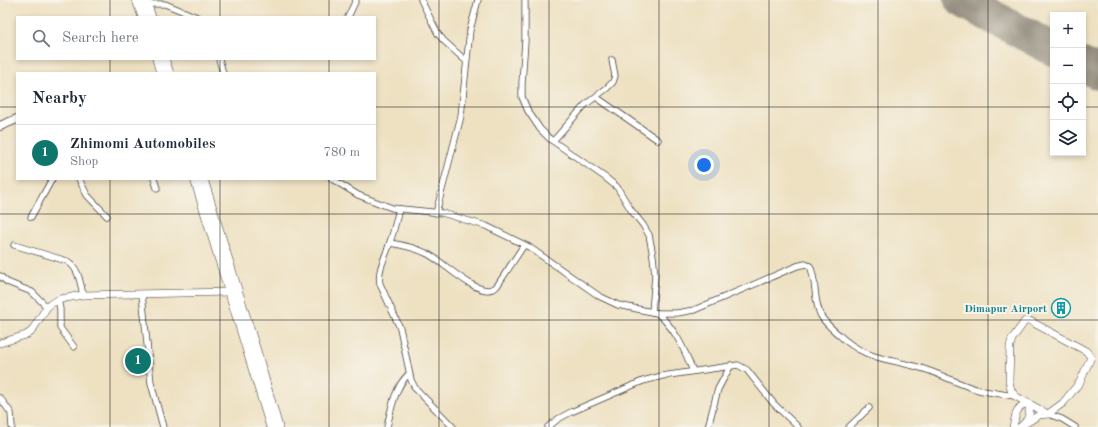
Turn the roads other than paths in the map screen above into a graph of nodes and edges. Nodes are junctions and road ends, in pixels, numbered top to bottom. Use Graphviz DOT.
graph roads {
  1 [pos="137,0"];
  2 [pos="356,0"];
  3 [pos="421,0"];
  4 [pos="478,0"];
  5 [pos="525,0"];
  6 [pos="146,2"];
  7 [pos="143,16"];
  8 [pos="151,16"];
  9 [pos="195,16"];
  10 [pos="348,16"];
  11 [pos="157,60"];
  12 [pos="164,60"];
  13 [pos="219,60"];
  14 [pos="612,60"];
  15 [pos="466,61"];
  16 [pos="161,72"];
  17 [pos="169,72"];
  18 [pos="223,72"];
  19 [pos="596,97"];
  20 [pos="16,119"];
  21 [pos="0,126"];
  22 [pos="658,140"];
  23 [pos="553,142"];
  24 [pos="51,180"];
  25 [pos="79,180"];
  26 [pos="154,180"];
  27 [pos="196,180"];
  28 [pos="203,180"];
  29 [pos="334,180"];
  30 [pos="157,188"];
  31 [pos="400,209"];
  32 [pos="436,213"];
  33 [pos="107,216"];
  34 [pos="31,217"];
  35 [pos="390,243"];
  36 [pos="14,245"];
  37 [pos="524,245"];
  38 [pos="0,276"];
  39 [pos="230,292"];
  40 [pos="142,294"];
  41 [pos="83,295"];
  42 [pos="58,300"];
  43 [pos="47,307"];
  44 [pos="655,312"];
  45 [pos="0,343"];
  46 [pos="74,347"];
  47 [pos="731,365"];
  48 [pos="693,371"];
  49 [pos="409,374"];
  50 [pos="1015,396"];
  51 [pos="0,398"];
  52 [pos="1028,403"];
  53 [pos="869,408"];
  54 [pos="1048,414"];
  55 [pos="1014,417"];
  56 [pos="1023,425"];
  57 [pos="12,427"];
  58 [pos="163,427"];
  59 [pos="271,427"];
  60 [pos="278,427"];
  61 [pos="387,427"];
  62 [pos="453,427"];
  63 [pos="548,427"];
  64 [pos="708,427"];
  65 [pos="798,427"];
  66 [pos="850,427"];
  67 [pos="1013,427"];
  68 [pos="1075,427"];
  1 -- 7 [label="main road"];
  2 -- 10 [label="street"];
  3 -- 15 [label="street"];
  4 -- 15 [label="street"];
  5 -- 23 [label="street"];
  6 -- 8 [label="main road"];
  6 -- 9 [label="street"];
  11 -- 16 [label="main road"];
  12 -- 17 [label="main road"];
  13 -- 18 [label="street"];
  14 -- 19 [label="street"];
  15 -- 32 [label="street"];
  19 -- 22 [label="street"];
  19 -- 23 [label="street"];
  20 -- 21 [label="main road"];
  23 -- 44 [label="street"];
  24 -- 34 [label="street"];
  25 -- 33 [label="street"];
  26 -- 30 [label="street"];
  27 -- 39 [label="main road"];
  28 -- 60 [label="main road"];
  29 -- 31 [label="street"];
  31 -- 32 [label="street"];
  31 -- 35 [label="street"];
  32 -- 37 [label="street"];
  35 -- 37 [label="street"];
  35 -- 49 [label="street"];
  36 -- 41 [label="street"];
  37 -- 44 [label="street"];
  38 -- 43 [label="street"];
  39 -- 40 [label="street"];
  39 -- 59 [label="main road"];
  40 -- 41 [label="street"];
  40 -- 58 [label="street"];
  41 -- 42 [label="street"];
  42 -- 43 [label="street"];
  42 -- 46 [label="street"];
  43 -- 45 [label="street"];
  44 -- 48 [label="street"];
  44 -- 50 [label="street"];
  47 -- 48 [label="street"];
  47 -- 64 [label="street"];
  47 -- 65 [label="street"];
  48 -- 63 [label="street"];
  49 -- 61 [label="street"];
  49 -- 62 [label="street"];
  50 -- 52 [label="street"];
  50 -- 54 [label="street"];
  50 -- 55 [label="street"];
  51 -- 57 [label="street"];
  52 -- 54 [label="street"];
  52 -- 55 [label="street"];
  52 -- 56 [label="street"];
  53 -- 66 [label="street"];
  54 -- 56 [label="street"];
  54 -- 68 [label="street"];
  55 -- 67 [label="street"];
}
